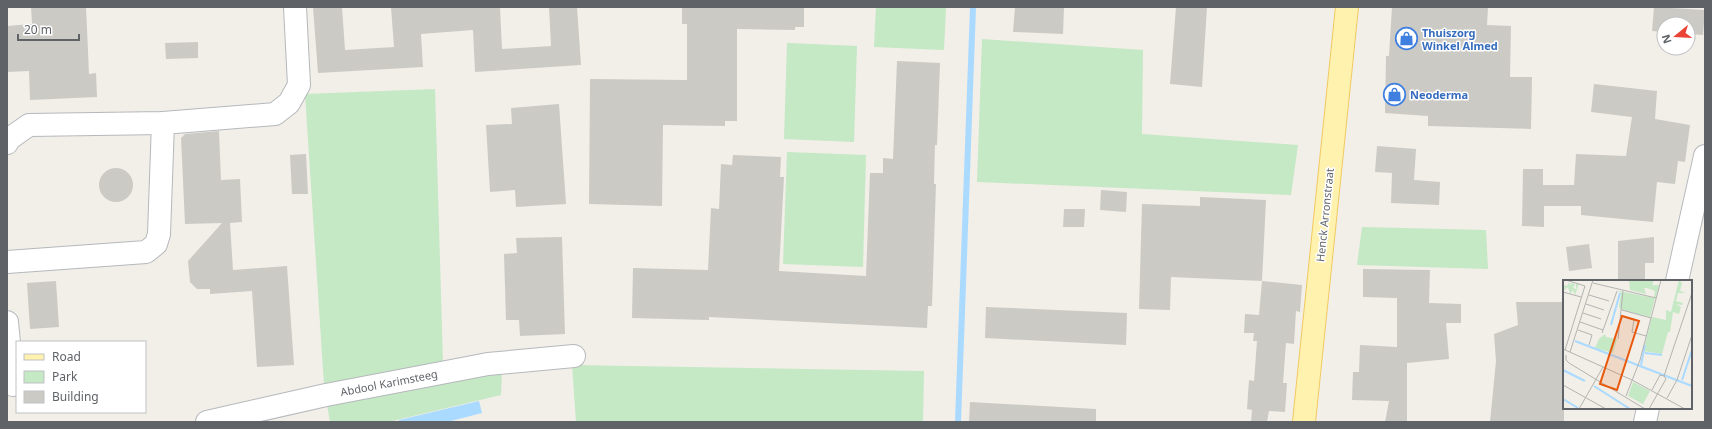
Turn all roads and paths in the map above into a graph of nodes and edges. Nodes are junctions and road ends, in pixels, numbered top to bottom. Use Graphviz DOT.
graph roads {
  1 [pos="295,7"];
  2 [pos="1347,7"];
  3 [pos="163,123"];
  4 [pos="7,143"];
  5 [pos="1705,156"];
  6 [pos="7,262"];
  7 [pos="1677,280"];
  8 [pos="7,322"];
  9 [pos="574,356"];
  10 [pos="13,385"];
  11 [pos="1648,409"];
  12 [pos="207,422"];
  13 [pos="1304,422"];
  14 [pos="1645,422"];
  1 -- 3 [label="street"];
  2 -- 13 [label="main road, Henck Arronstraat"];
  3 -- 4 [label="street"];
  3 -- 6 [label="street"];
  5 -- 7 [label="street"];
  8 -- 10 [label="street"];
  9 -- 12 [label="street, Abdool Karimsteeg"];
  11 -- 14 [label="street"];
}
